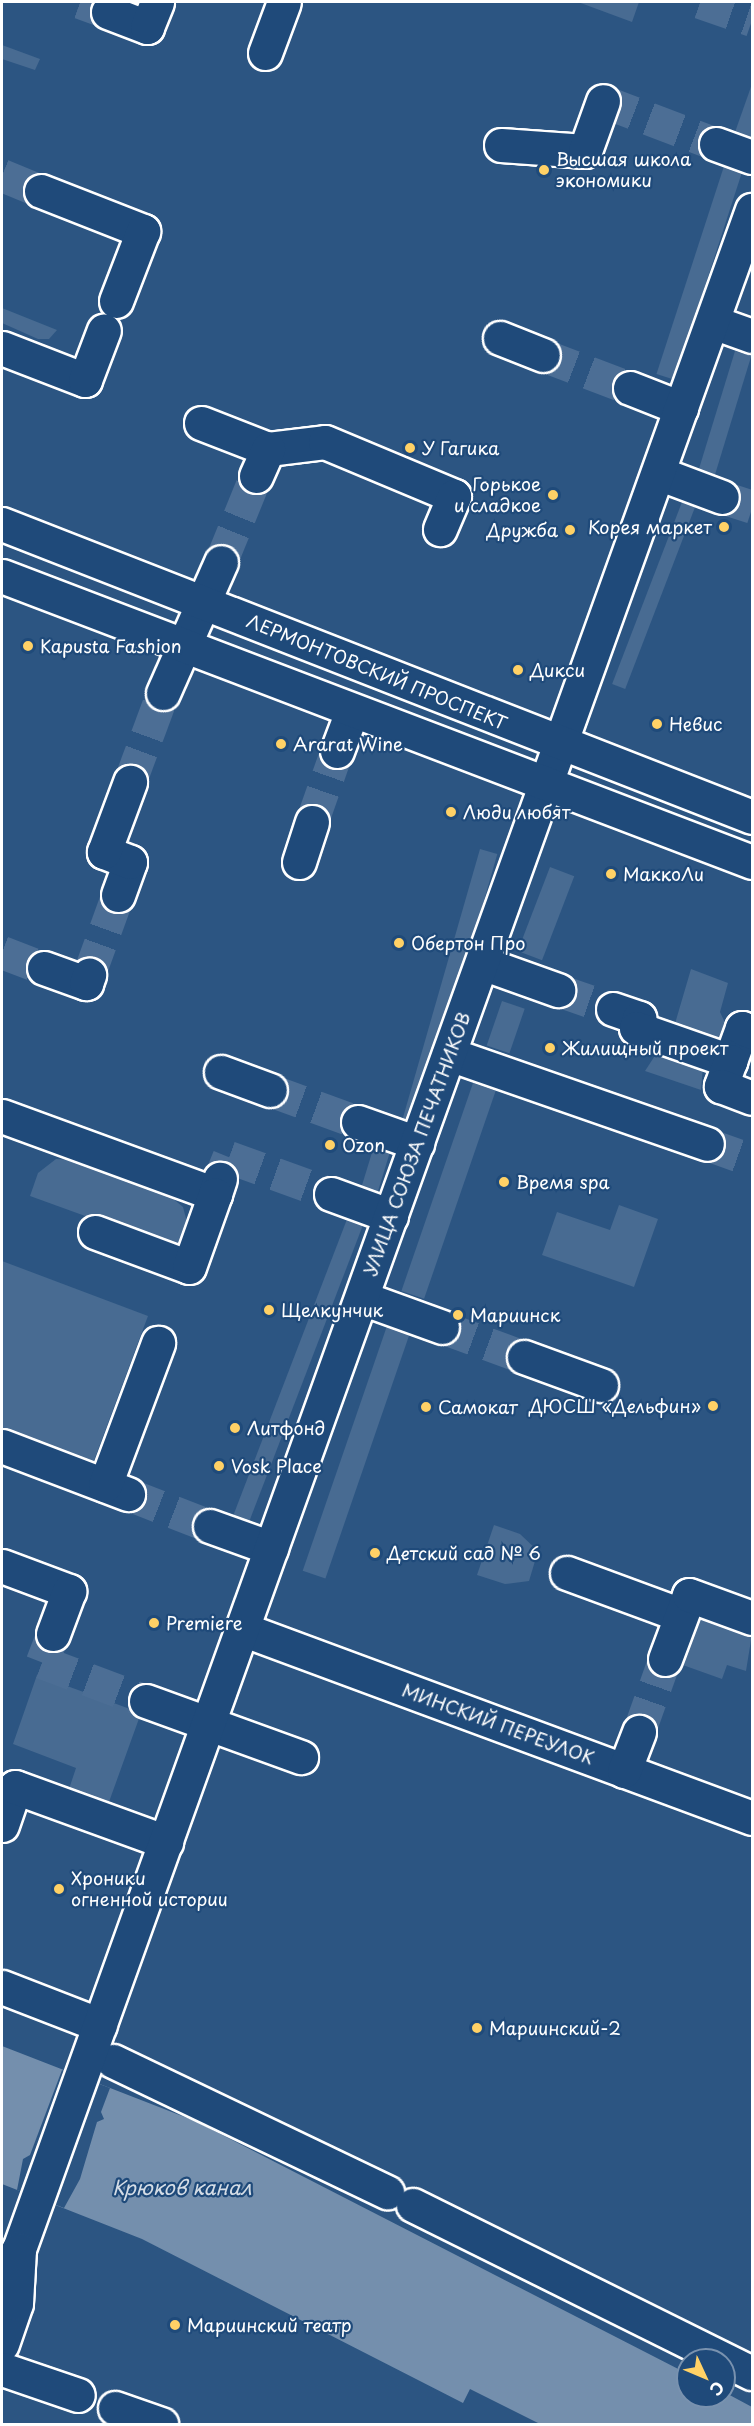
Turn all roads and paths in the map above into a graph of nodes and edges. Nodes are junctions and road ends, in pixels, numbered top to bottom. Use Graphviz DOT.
graph roads {
  1 [pos="157,2"];
  2 [pos="284,2"];
  3 [pos="108,12"];
  4 [pos="265,53"];
  5 [pos="603,101"];
  6 [pos="716,144"];
  7 [pos="501,145"];
  8 [pos="753,157"];
  9 [pos="41,191"];
  10 [pos="753,210"];
  11 [pos="116,300"];
  12 [pos="712,322"];
  13 [pos="104,330"];
  14 [pos="753,336"];
  15 [pos="500,338"];
  16 [pos="2,348"];
  17 [pos="543,355"];
  18 [pos="630,388"];
  19 [pos="681,408"];
  20 [pos="201,423"];
  21 [pos="658,473"];
  22 [pos="722,496"];
  23 [pos="2,524"];
  24 [pos="440,529"];
  25 [pos="221,562"];
  26 [pos="2,576"];
  27 [pos="204,604"];
  28 [pos="181,645"];
  29 [pos="163,693"];
  30 [pos="352,711"];
  31 [pos="560,744"];
  32 [pos="337,751"];
  33 [pos="130,782"];
  34 [pos="546,784"];
  35 [pos="753,817"];
  36 [pos="312,822"];
  37 [pos="299,862"];
  38 [pos="753,862"];
  39 [pos="118,895"];
  40 [pos="482,963"];
  41 [pos="44,968"];
  42 [pos="89,975"];
  43 [pos="558,990"];
  44 [pos="613,1009"];
  45 [pos="753,1032"];
  46 [pos="449,1054"];
  47 [pos="730,1061"];
  48 [pos="221,1072"];
  49 [pos="270,1090"];
  50 [pos="753,1098"];
  51 [pos="2,1116"];
  52 [pos="358,1122"];
  53 [pos="417,1143"];
  54 [pos="707,1144"];
  55 [pos="331,1194"];
  56 [pos="391,1216"];
  57 [pos="95,1232"];
  58 [pos="362,1298"];
  59 [pos="442,1327"];
  60 [pos="158,1343"];
  61 [pos="524,1357"];
  62 [pos="601,1385"];
  63 [pos="2,1446"];
  64 [pos="210,1526"];
  65 [pos="271,1548"];
  66 [pos="2,1566"];
  67 [pos="567,1573"];
  68 [pos="681,1615"];
  69 [pos="753,1618"];
  70 [pos="242,1629"];
  71 [pos="53,1634"];
  72 [pos="665,1659"];
  73 [pos="146,1701"];
  74 [pos="209,1723"];
  75 [pos="639,1732"];
  76 [pos="301,1757"];
  77 [pos="624,1771"];
  78 [pos="753,1818"];
  79 [pos="2,1825"];
  80 [pos="166,1842"];
  81 [pos="2,1987"];
  82 [pos="100,2025"];
  83 [pos="113,2061"];
  84 [pos="10,2246"];
  85 [pos="2,2276"];
  86 [pos="2,2344"];
  87 [pos="2,2368"];
  88 [pos="753,2373"];
  89 [pos="78,2395"];
  90 [pos="115,2408"];
  91 [pos="161,2424"];
  1 -- 3 [label="street"];
  2 -- 4 [label="street"];
  5 -- 7 [label="street"];
  6 -- 8 [label="street"];
  9 -- 11 [label="street"];
  10 -- 12 [label="street, УЛИЦА СОЮЗА ПЕЧАТНИКОВ"];
  12 -- 14 [label="street"];
  12 -- 19 [label="street, УЛИЦА СОЮЗА ПЕЧАТНИКОВ"];
  13 -- 16 [label="street"];
  15 -- 17 [label="street"];
  18 -- 19 [label="street"];
  19 -- 21 [label="street, УЛИЦА СОЮЗА ПЕЧАТНИКОВ"];
  20 -- 24 [label="street"];
  21 -- 22 [label="street"];
  21 -- 31 [label="street, УЛИЦА СОЮЗА ПЕЧАТНИКОВ"];
  23 -- 27 [label="street, ЛЕРМОНТОВСКИЙ ПРОСПЕКТ"];
  25 -- 27 [label="street"];
  26 -- 28 [label="street"];
  27 -- 28 [label="street"];
  27 -- 31 [label="street, ЛЕРМОНТОВСКИЙ ПРОСПЕКТ"];
  28 -- 29 [label="street"];
  28 -- 30 [label="street"];
  30 -- 32 [label="street"];
  30 -- 34 [label="street"];
  31 -- 34 [label="street, УЛИЦА СОЮЗА ПЕЧАТНИКОВ"];
  31 -- 35 [label="street, ЛЕРМОНТОВСКИЙ ПРОСПЕКТ"];
  33 -- 39 [label="street"];
  34 -- 38 [label="street"];
  34 -- 40 [label="street, УЛИЦА СОЮЗА ПЕЧАТНИКОВ"];
  36 -- 37 [label="street"];
  40 -- 43 [label="street"];
  40 -- 46 [label="street, УЛИЦА СОЮЗА ПЕЧАТНИКОВ"];
  41 -- 42 [label="street"];
  44 -- 47 [label="street"];
  45 -- 47 [label="street"];
  46 -- 53 [label="street, УЛИЦА СОЮЗА ПЕЧАТНИКОВ"];
  46 -- 54 [label="street"];
  47 -- 50 [label="street"];
  48 -- 49 [label="street"];
  51 -- 57 [label="street"];
  52 -- 53 [label="street"];
  53 -- 56 [label="street, УЛИЦА СОЮЗА ПЕЧАТНИКОВ"];
  55 -- 56 [label="street"];
  56 -- 58 [label="street, УЛИЦА СОЮЗА ПЕЧАТНИКОВ"];
  58 -- 59 [label="street"];
  58 -- 65 [label="street, УЛИЦА СОЮЗА ПЕЧАТНИКОВ"];
  60 -- 63 [label="street"];
  61 -- 62 [label="street"];
  64 -- 65 [label="street"];
  65 -- 70 [label="street, УЛИЦА СОЮЗА ПЕЧАТНИКОВ"];
  66 -- 71 [label="street"];
  67 -- 68 [label="street"];
  68 -- 69 [label="street"];
  68 -- 72 [label="street"];
  70 -- 74 [label="street, УЛИЦА СОЮЗА ПЕЧАТНИКОВ"];
  70 -- 77 [label="street, МИНСКИЙ ПЕРЕУЛОК"];
  73 -- 74 [label="street"];
  74 -- 76 [label="street"];
  74 -- 80 [label="street, УЛИЦА СОЮЗА ПЕЧАТНИКОВ"];
  75 -- 77 [label="street"];
  77 -- 78 [label="street, МИНСКИЙ ПЕРЕУЛОК"];
  79 -- 80 [label="street"];
  80 -- 82 [label="street, УЛИЦА СОЮЗА ПЕЧАТНИКОВ"];
  81 -- 82 [label="street"];
  82 -- 84 [label="street, УЛИЦА СОЮЗА ПЕЧАТНИКОВ"];
  83 -- 88 [label="street"];
  84 -- 85 [label="street"];
  84 -- 86 [label="street"];
  87 -- 89 [label="street"];
  90 -- 91 [label="street"];
}
